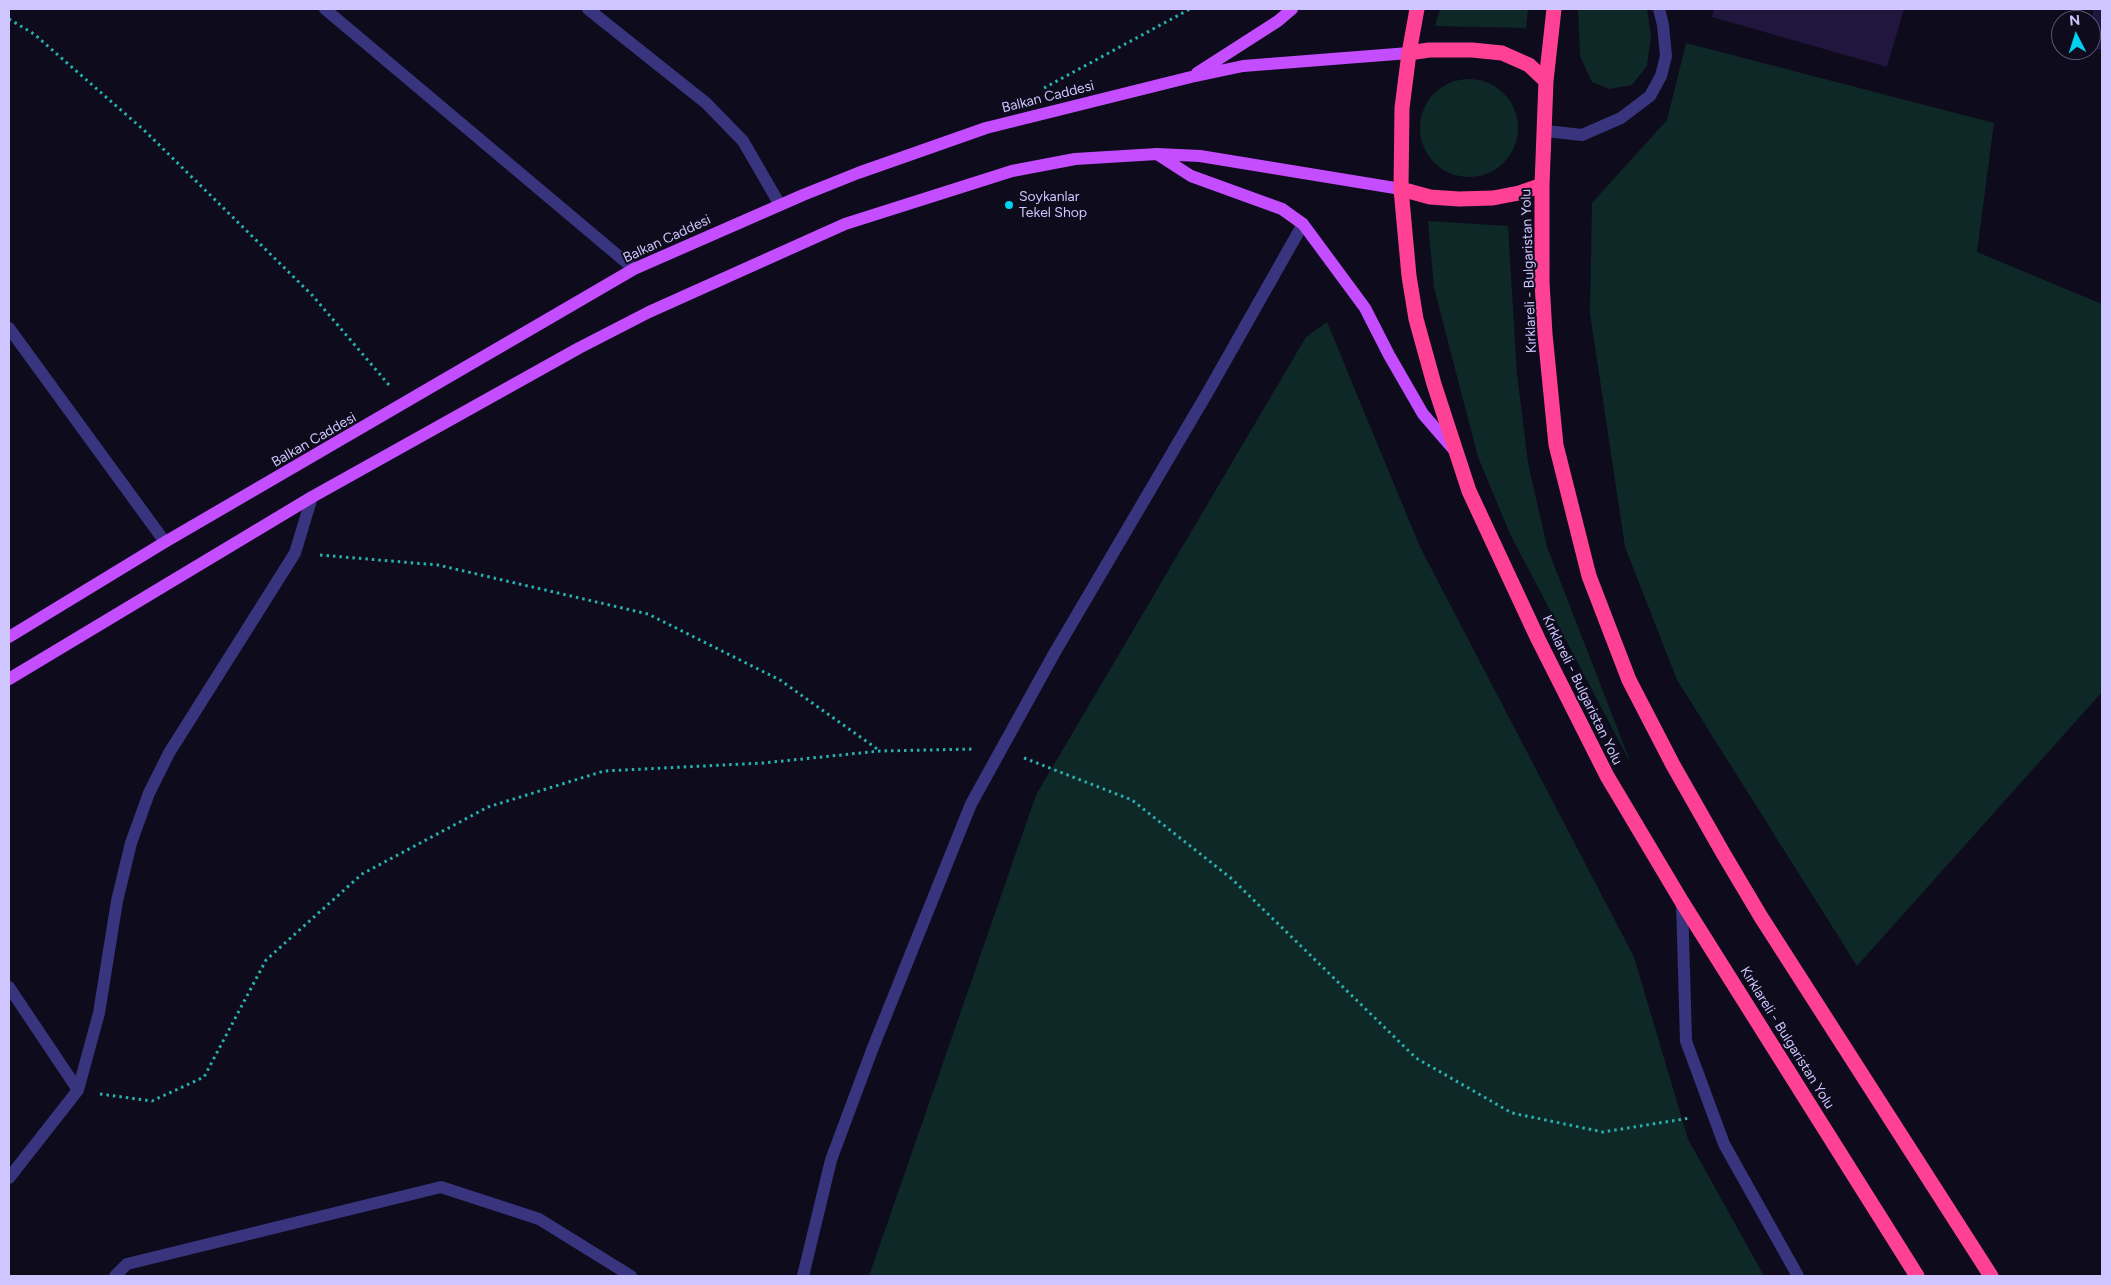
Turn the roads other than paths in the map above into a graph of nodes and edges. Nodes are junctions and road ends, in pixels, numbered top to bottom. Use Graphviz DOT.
graph roads {
  1 [pos="325,9"];
  2 [pos="588,9"];
  3 [pos="1292,9"];
  4 [pos="1417,9"];
  5 [pos="1554,9"];
  6 [pos="1659,9"];
  7 [pos="1408,53"];
  8 [pos="1191,76"];
  9 [pos="1546,81"];
  10 [pos="1546,131"];
  11 [pos="1157,154"];
  12 [pos="1542,185"];
  13 [pos="1401,189"];
  14 [pos="780,205"];
  15 [pos="1303,224"];
  16 [pos="634,269"];
  17 [pos="9,328"];
  18 [pos="1457,454"];
  19 [pos="312,497"];
  20 [pos="165,542"];
  21 [pos="9,636"];
  22 [pos="9,680"];
  23 [pos="1682,902"];
  24 [pos="9,987"];
  25 [pos="78,1090"];
  26 [pos="9,1178"];
  27 [pos="116,1276"];
  28 [pos="631,1276"];
  29 [pos="804,1276"];
  30 [pos="1798,1276"];
  31 [pos="1917,1276"];
  32 [pos="1991,1276"];
  1 -- 16 [label="street"];
  2 -- 14 [label="street"];
  3 -- 8 [label="main road"];
  4 -- 7 [label="highway, Kırklareli - Bulgaristan Yolu"];
  5 -- 9 [label="highway, Kırklareli - Bulgaristan Yolu"];
  6 -- 10 [label="street"];
  7 -- 8 [label="main road, Balkan Caddesi"];
  7 -- 9 [label="highway"];
  7 -- 13 [label="highway, Kırklareli - Bulgaristan Yolu"];
  8 -- 14 [label="main road, Balkan Caddesi"];
  9 -- 10 [label="highway, Kırklareli - Bulgaristan Yolu"];
  10 -- 12 [label="highway, Kırklareli - Bulgaristan Yolu"];
  11 -- 13 [label="main road"];
  11 -- 15 [label="main road"];
  11 -- 19 [label="main road"];
  12 -- 13 [label="highway"];
  12 -- 32 [label="highway, Kırklareli - Bulgaristan Yolu"];
  13 -- 18 [label="highway, Kırklareli - Bulgaristan Yolu"];
  14 -- 16 [label="main road, Balkan Caddesi"];
  15 -- 18 [label="main road"];
  15 -- 29 [label="street"];
  16 -- 20 [label="main road, Balkan Caddesi"];
  17 -- 20 [label="street"];
  18 -- 23 [label="highway, Kırklareli - Bulgaristan Yolu"];
  19 -- 22 [label="main road"];
  19 -- 25 [label="street"];
  20 -- 21 [label="main road, Balkan Caddesi"];
  23 -- 30 [label="street"];
  23 -- 31 [label="highway, Kırklareli - Bulgaristan Yolu"];
  24 -- 25 [label="street"];
  25 -- 26 [label="street"];
  27 -- 28 [label="street"];
}
